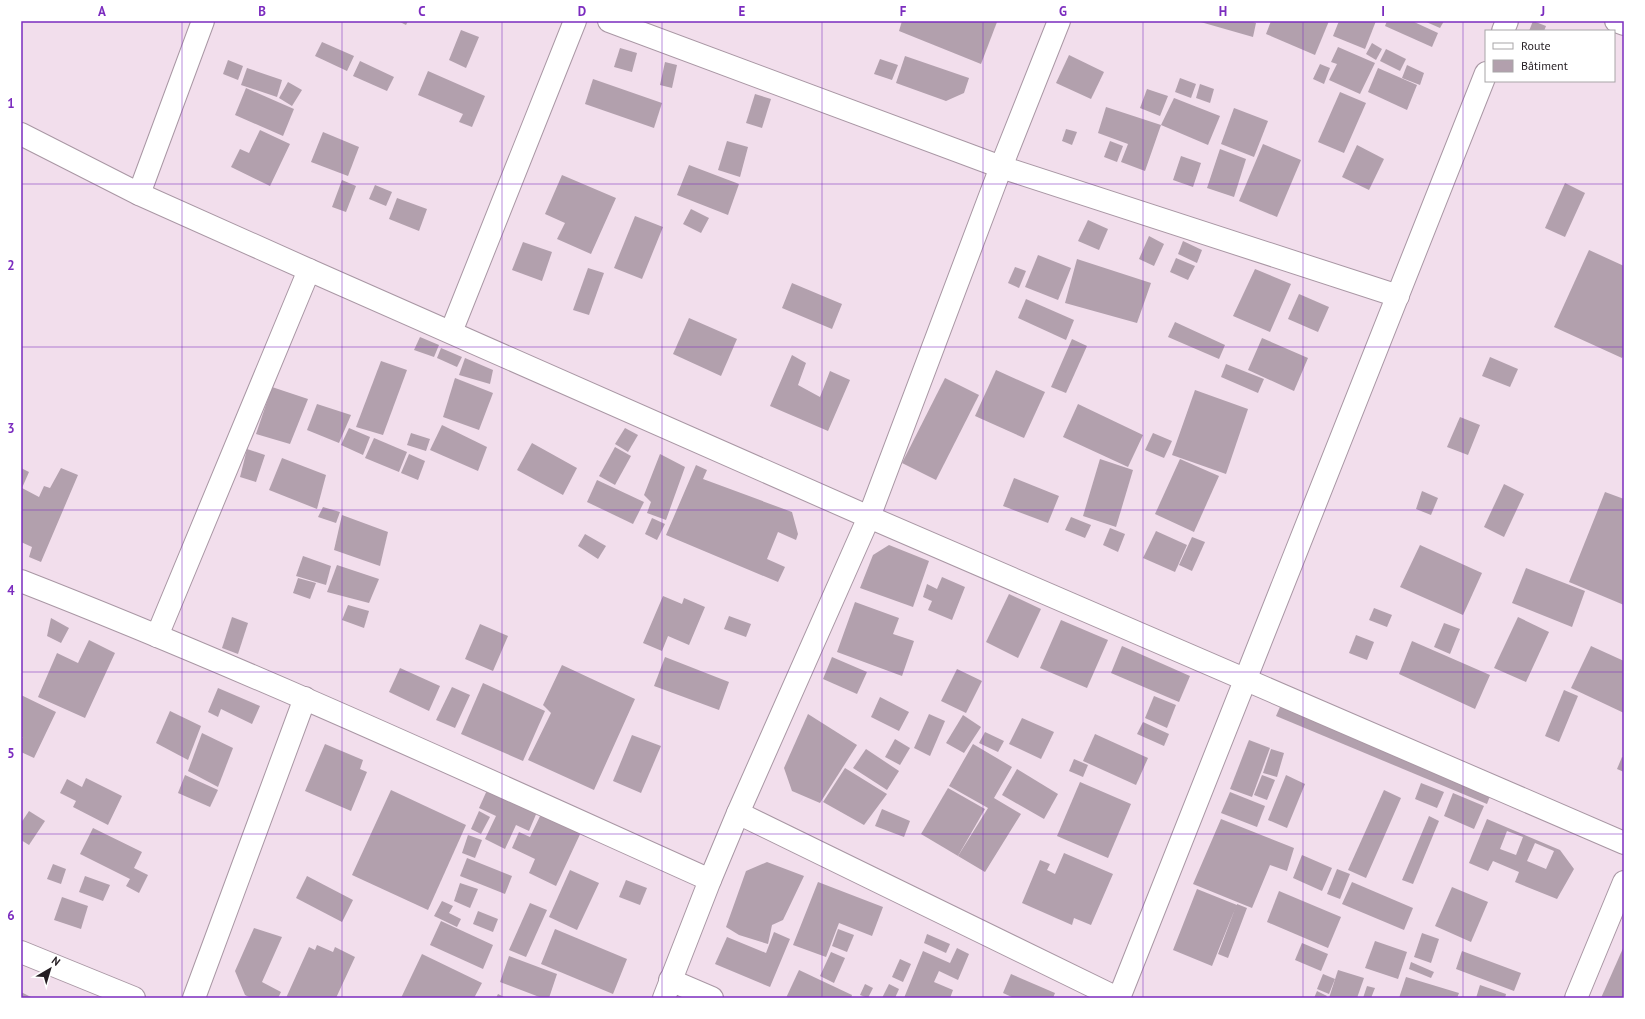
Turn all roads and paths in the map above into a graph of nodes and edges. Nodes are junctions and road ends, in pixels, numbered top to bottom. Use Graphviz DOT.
graph roads {
  1 [pos="203,21"];
  2 [pos="575,21"];
  3 [pos="609,21"];
  4 [pos="1059,21"];
  5 [pos="1616,21"];
  6 [pos="1624,24"];
  7 [pos="1485,77"];
  8 [pos="21,134"];
  9 [pos="1001,167"];
  10 [pos="139,194"];
  11 [pos="309,270"];
  12 [pos="1398,296"];
  13 [pos="451,332"];
  14 [pos="869,516"];
  15 [pos="21,581"];
  16 [pos="158,636"];
  17 [pos="1245,680"];
  18 [pos="305,698"];
  19 [pos="738,813"];
  20 [pos="1624,842"];
  21 [pos="710,880"];
  22 [pos="1624,882"];
  23 [pos="21,952"];
  24 [pos="667,989"];
  25 [pos="134,998"];
  26 [pos="194,998"];
  27 [pos="712,998"];
  28 [pos="1118,998"];
  29 [pos="1576,998"];
  1 -- 10 [label="street"];
  2 -- 13 [label="street"];
  3 -- 9 [label="street"];
  4 -- 9 [label="street"];
  5 -- 6 [label="street"];
  7 -- 12 [label="street"];
  8 -- 10 [label="street"];
  9 -- 12 [label="street"];
  9 -- 14 [label="street"];
  10 -- 11 [label="street"];
  11 -- 13 [label="street"];
  11 -- 16 [label="street"];
  12 -- 17 [label="street"];
  13 -- 14 [label="street"];
  14 -- 17 [label="street"];
  14 -- 19 [label="street"];
  15 -- 16 [label="street"];
  16 -- 18 [label="street"];
  17 -- 20 [label="street"];
  17 -- 28 [label="street"];
  18 -- 21 [label="street"];
  18 -- 26 [label="street"];
  19 -- 21 [label="street"];
  19 -- 28 [label="street"];
  21 -- 24 [label="street"];
  22 -- 29 [label="street"];
  23 -- 25 [label="street"];
  24 -- 27 [label="street"];
}
